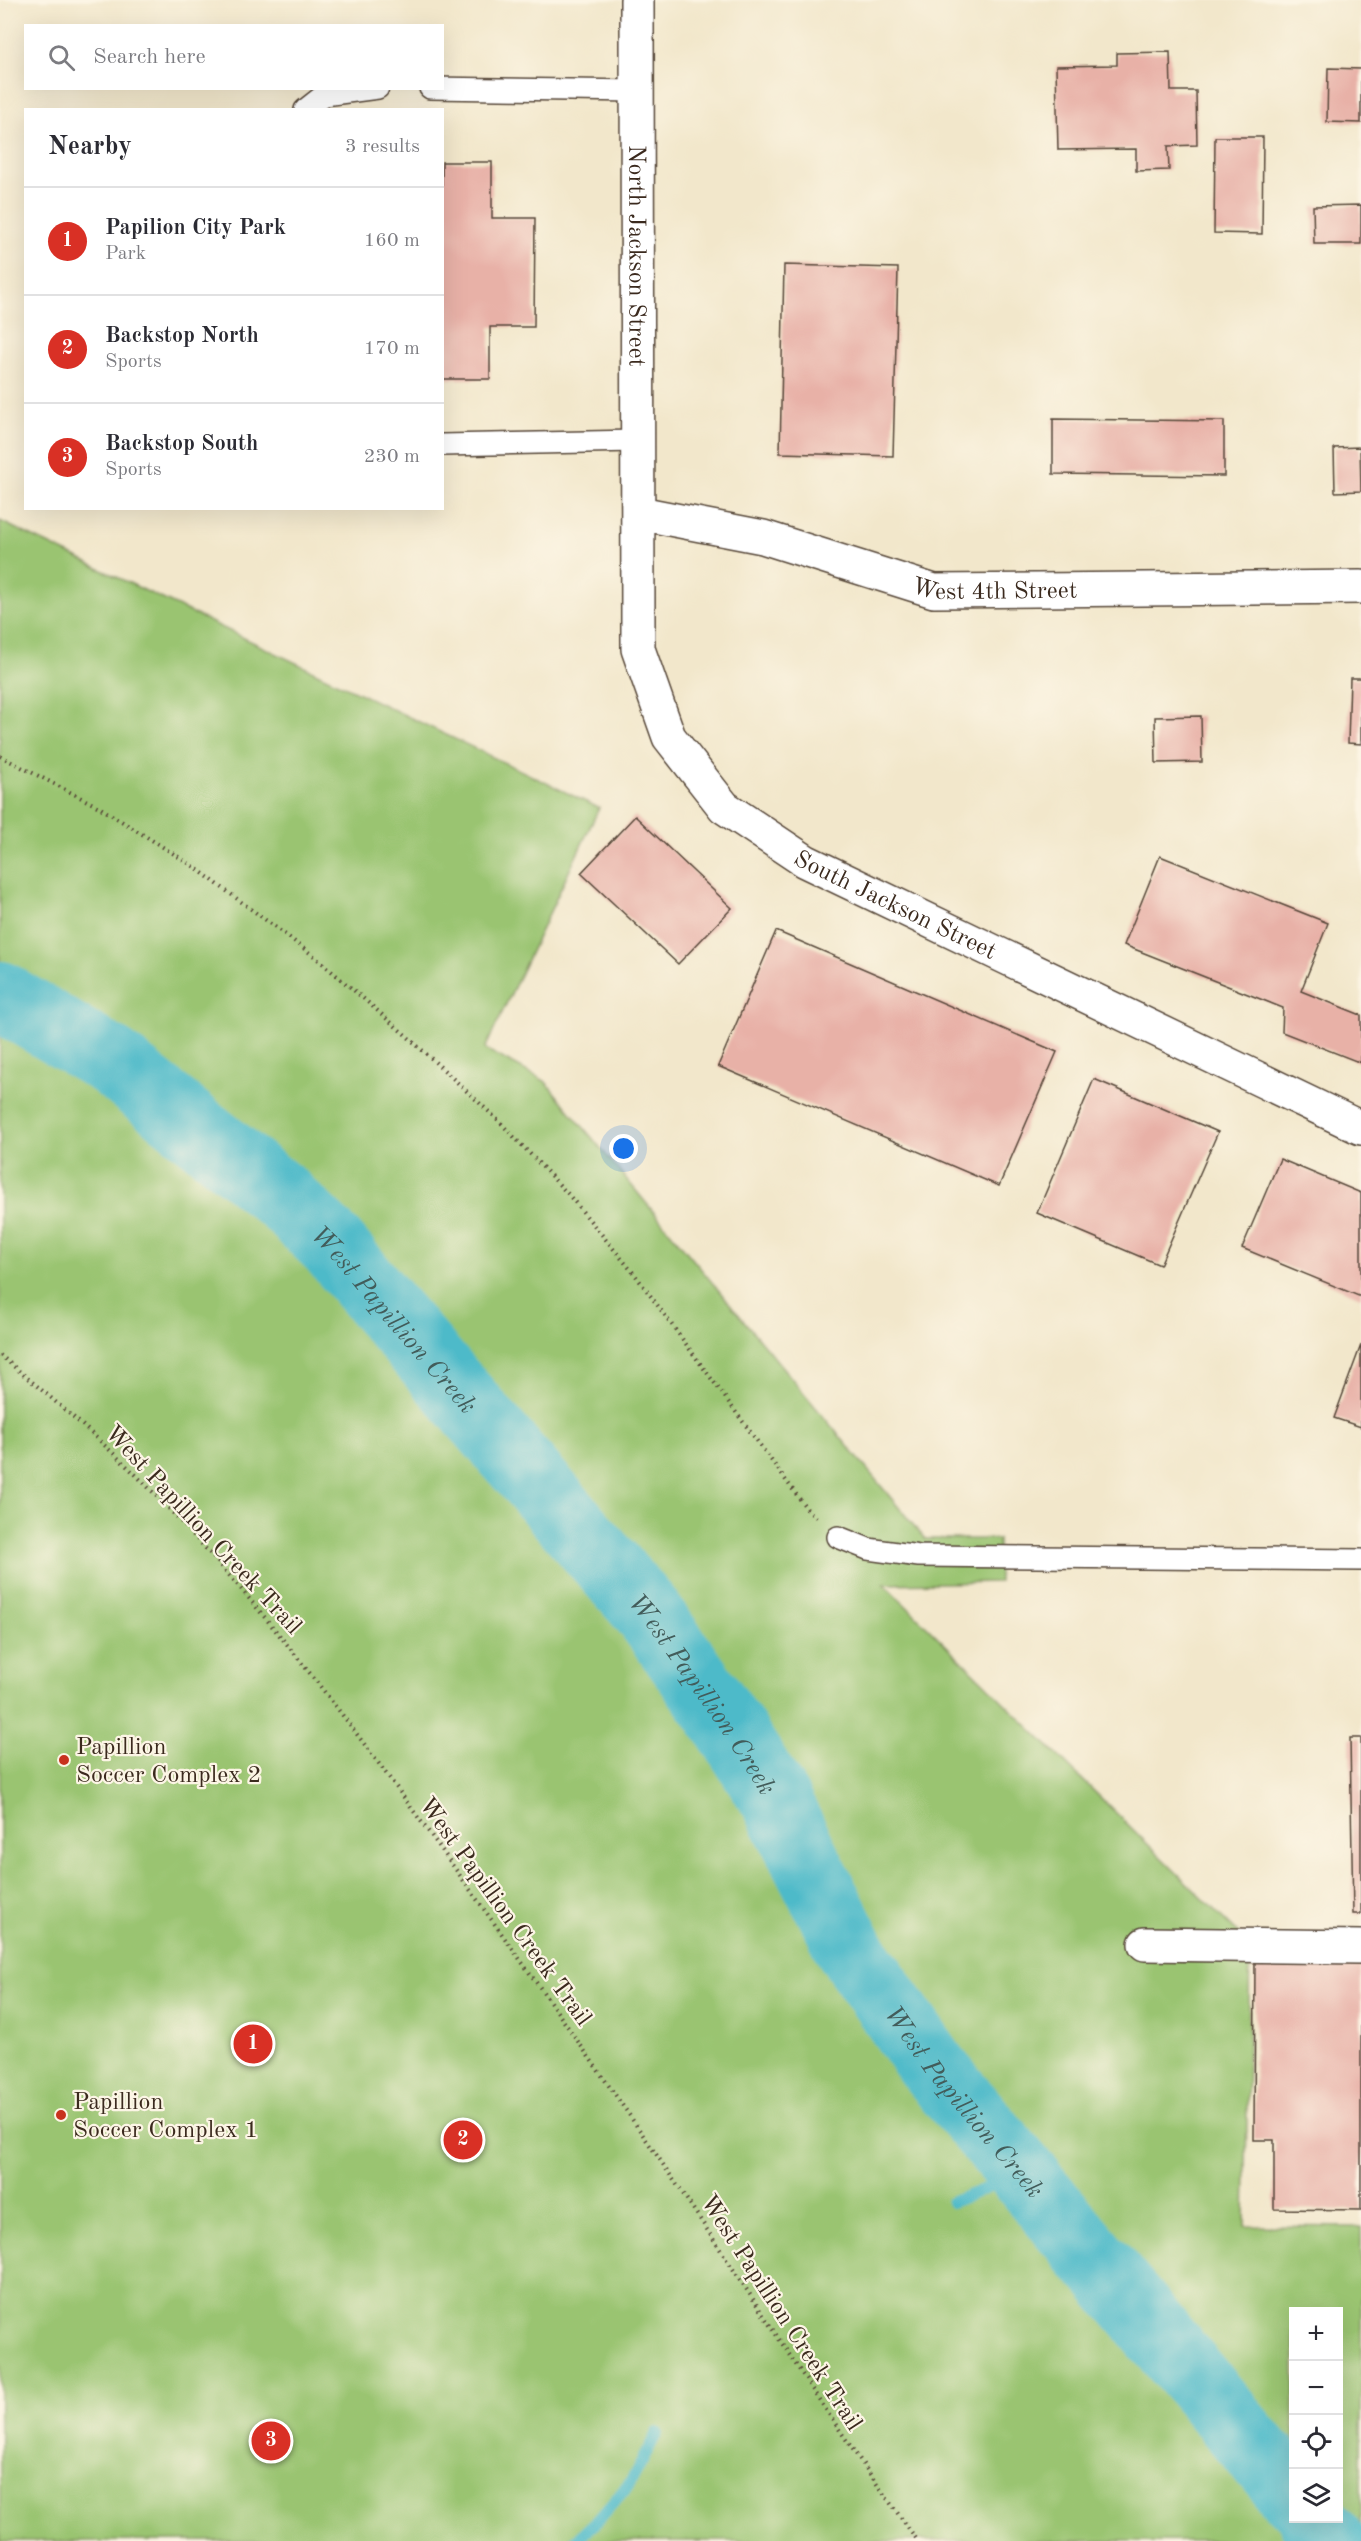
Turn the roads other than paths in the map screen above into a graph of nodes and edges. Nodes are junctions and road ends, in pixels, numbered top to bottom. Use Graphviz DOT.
graph roads {
  1 [pos="637,0"];
  2 [pos="444,88"];
  3 [pos="363,90"];
  4 [pos="637,91"];
  5 [pos="308,108"];
  6 [pos="636,441"];
  7 [pos="444,445"];
  8 [pos="639,513"];
  9 [pos="1361,587"];
  10 [pos="1361,1128"];
  11 [pos="838,1537"];
  12 [pos="1361,1560"];
  13 [pos="1145,1944"];
  14 [pos="1361,1947"];
  1 -- 4 [label="street, North Jackson Street"];
  2 -- 4 [label="lane"];
  3 -- 5 [label="lane"];
  4 -- 6 [label="street, North Jackson Street"];
  6 -- 7 [label="lane"];
  6 -- 8 [label="street, North Jackson Street"];
  8 -- 9 [label="street, West 4th Street"];
  8 -- 10 [label="street, South Jackson Street"];
  11 -- 12 [label="lane"];
  13 -- 14 [label="street"];
}
